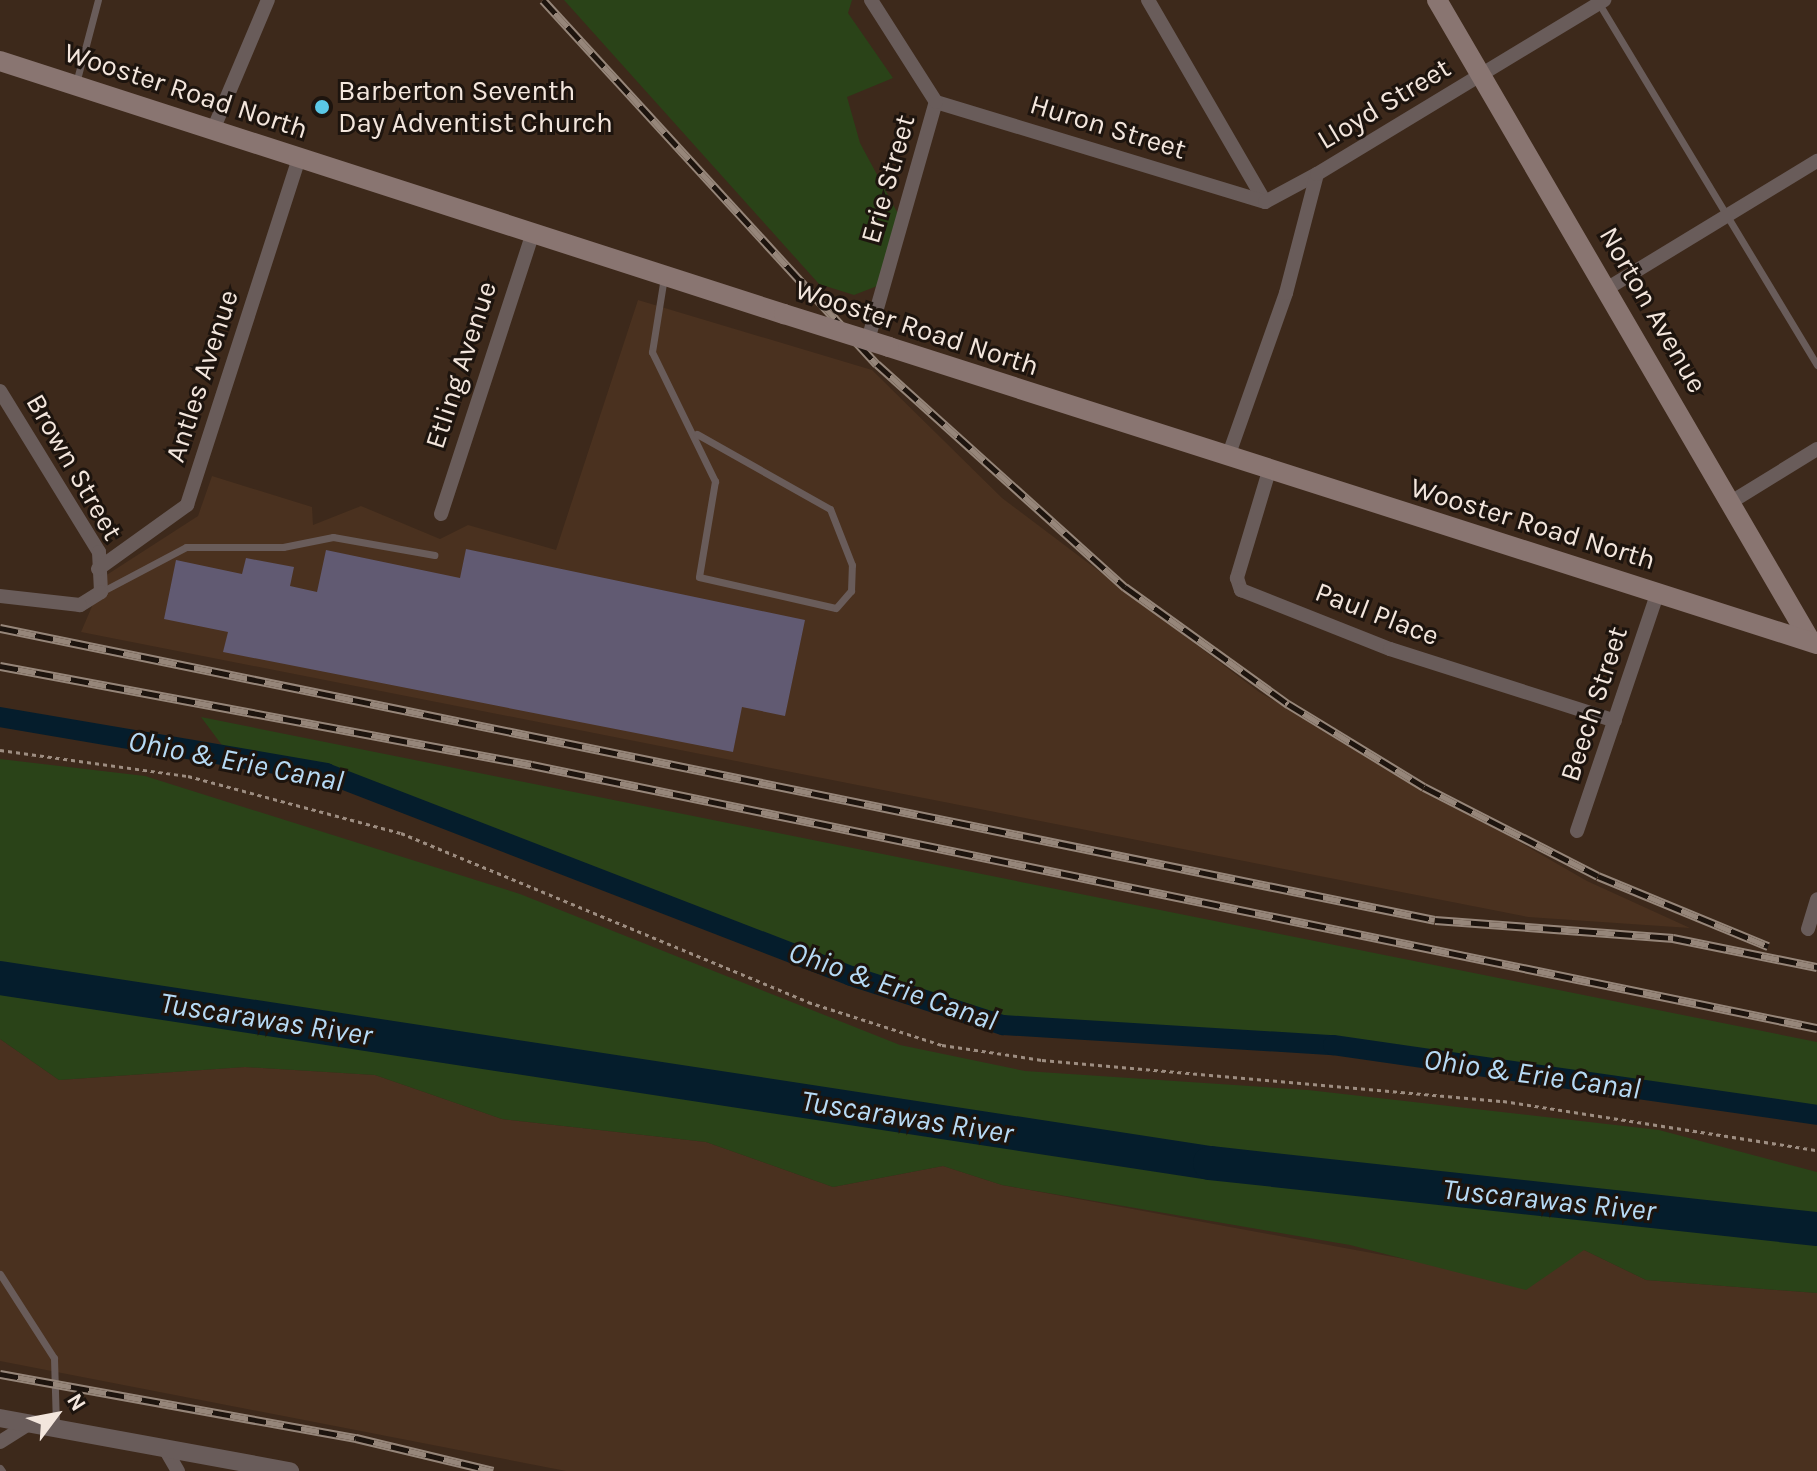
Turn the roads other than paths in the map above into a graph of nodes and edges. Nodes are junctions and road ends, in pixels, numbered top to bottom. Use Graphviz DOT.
graph roads {
  1 [pos="98,0"];
  2 [pos="268,0"];
  3 [pos="871,0"];
  4 [pos="1148,0"];
  5 [pos="1437,0"];
  6 [pos="1600,1"];
  7 [pos="0,61"];
  8 [pos="1483,75"];
  9 [pos="76,83"];
  10 [pos="936,102"];
  11 [pos="213,130"];
  12 [pos="299,158"];
  13 [pos="1817,161"];
  14 [pos="1317,174"];
  15 [pos="1265,202"];
  16 [pos="1727,215"];
  17 [pos="533,232"];
  18 [pos="665,275"];
  19 [pos="1608,288"];
  20 [pos="870,334"];
  21 [pos="1817,365"];
  22 [pos="0,391"];
  23 [pos="697,434"];
  24 [pos="1817,449"];
  25 [pos="1229,454"];
  26 [pos="1269,471"];
  27 [pos="1731,502"];
  28 [pos="441,514"];
  29 [pos="434,555"];
  30 [pos="98,569"];
  31 [pos="101,592"];
  32 [pos="1658,592"];
  33 [pos="0,596"];
  34 [pos="1815,645"];
  35 [pos="1615,721"];
  36 [pos="1577,831"];
  37 [pos="1817,899"];
  38 [pos="1808,929"];
  39 [pos="0,1274"];
  40 [pos="0,1418"];
  41 [pos="30,1423"];
  42 [pos="56,1427"];
  43 [pos="0,1442"];
  44 [pos="164,1447"];
  45 [pos="178,1471"];
  46 [pos="290,1471"];
  1 -- 9 [label="lane"];
  2 -- 11 [label="street"];
  3 -- 10 [label="street, Erie Street"];
  4 -- 15 [label="street"];
  5 -- 8 [label="main road, Norton Avenue"];
  6 -- 8 [label="street, Lloyd Street"];
  6 -- 16 [label="lane"];
  7 -- 9 [label="main road, Wooster Road North"];
  8 -- 14 [label="street, Lloyd Street"];
  8 -- 19 [label="main road, Norton Avenue"];
  9 -- 11 [label="main road, Wooster Road North"];
  10 -- 15 [label="street, Huron Street"];
  10 -- 20 [label="street, Erie Street"];
  11 -- 12 [label="main road, Wooster Road North"];
  12 -- 17 [label="main road, Wooster Road North"];
  12 -- 30 [label="street, Antles Avenue"];
  13 -- 16 [label="street"];
  14 -- 15 [label="street"];
  14 -- 25 [label="street, Lloyd Street"];
  16 -- 19 [label="street"];
  16 -- 21 [label="lane"];
  17 -- 18 [label="main road, Wooster Road North"];
  17 -- 28 [label="street, Etling Avenue"];
  18 -- 20 [label="main road, Wooster Road North, bridge"];
  18 -- 23 [label="lane"];
  19 -- 27 [label="main road, Norton Avenue"];
  20 -- 25 [label="main road, Wooster Road North, bridge"];
  22 -- 30 [label="street, Brown Street"];
  23 -- 23 [label="lane"];
  24 -- 27 [label="street"];
  25 -- 26 [label="main road, Wooster Road North"];
  26 -- 32 [label="main road, Wooster Road North"];
  26 -- 35 [label="street, Paul Place"];
  27 -- 34 [label="main road, Norton Avenue"];
  29 -- 31 [label="lane"];
  30 -- 31 [label="street, Brown Street"];
  31 -- 33 [label="street"];
  32 -- 34 [label="main road, Wooster Road North"];
  32 -- 35 [label="street, Beech Street"];
  35 -- 36 [label="street, Beech Street"];
  37 -- 38 [label="street"];
  39 -- 42 [label="lane"];
  40 -- 41 [label="street"];
  41 -- 42 [label="street"];
  41 -- 43 [label="street"];
  42 -- 44 [label="street"];
  44 -- 45 [label="street"];
  44 -- 46 [label="street"];
}
